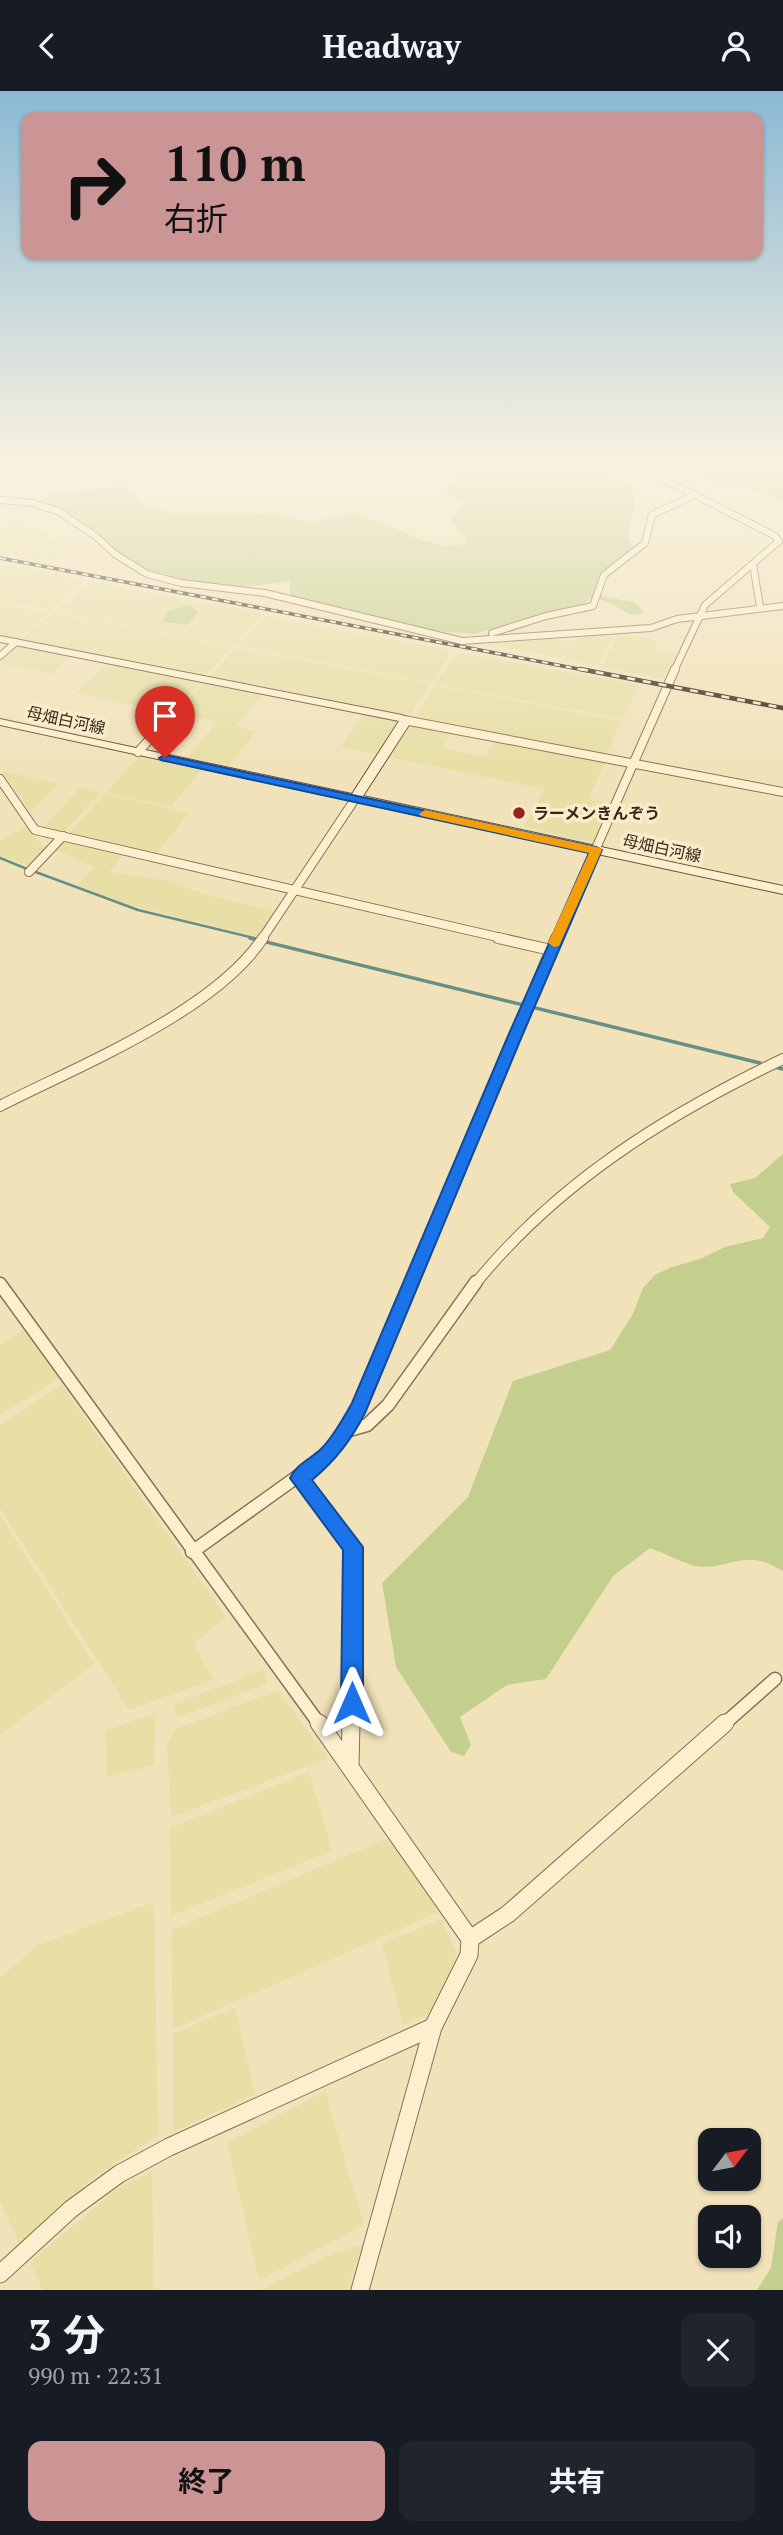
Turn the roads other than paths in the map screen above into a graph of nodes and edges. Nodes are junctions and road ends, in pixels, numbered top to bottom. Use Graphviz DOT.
graph roads {
  1 [pos="129,563"];
  2 [pos="619,563"];
  3 [pos="753,564"];
  4 [pos="783,606"];
  5 [pos="760,607"];
  6 [pos="698,617"];
  7 [pos="0,639"];
  8 [pos="475,639"];
  9 [pos="462,641"];
  10 [pos="16,642"];
  11 [pos="457,649"];
  12 [pos="0,656"];
  13 [pos="404,720"];
  14 [pos="0,722"];
  15 [pos="160,728"];
  16 [pos="138,752"];
  17 [pos="633,763"];
  18 [pos="0,779"];
  19 [pos="783,792"];
  20 [pos="355,799"];
  21 [pos="63,836"];
  22 [pos="596,850"];
  23 [pos="29,872"];
  24 [pos="783,890"];
  25 [pos="294,891"];
  26 [pos="551,950"];
  27 [pos="783,1059"];
  28 [pos="0,1106"];
  29 [pos="0,1285"];
  30 [pos="346,1431"];
  31 [pos="299,1478"];
  32 [pos="192,1552"];
  33 [pos="775,1678"];
  34 [pos="350,1766"];
  35 [pos="470,1940"];
  36 [pos="432,2027"];
  37 [pos="0,2274"];
  38 [pos="360,2290"];
  1 -- 9 [label="street"];
  2 -- 8 [label="street"];
  3 -- 5 [label="street"];
  3 -- 6 [label="street"];
  4 -- 5 [label="street"];
  5 -- 6 [label="street"];
  6 -- 8 [label="street"];
  6 -- 17 [label="street"];
  7 -- 10 [label="main road"];
  8 -- 9 [label="street"];
  9 -- 11 [label="street"];
  10 -- 12 [label="street"];
  10 -- 13 [label="main road"];
  13 -- 17 [label="street"];
  13 -- 20 [label="main road"];
  14 -- 16 [label="main road, 母畑白河線"];
  15 -- 16 [label="street"];
  16 -- 20 [label="main road, 母畑白河線"];
  17 -- 19 [label="street"];
  17 -- 22 [label="street"];
  18 -- 21 [label="street"];
  20 -- 22 [label="main road, 母畑白河線"];
  20 -- 25 [label="street"];
  21 -- 23 [label="street"];
  21 -- 25 [label="street"];
  22 -- 24 [label="main road, 母畑白河線"];
  22 -- 26 [label="street"];
  25 -- 26 [label="street"];
  25 -- 28 [label="street"];
  26 -- 30 [label="street"];
  27 -- 30 [label="street"];
  29 -- 32 [label="street"];
  30 -- 31 [label="street"];
  31 -- 32 [label="street"];
  31 -- 34 [label="street"];
  32 -- 34 [label="street"];
  33 -- 35 [label="street"];
  34 -- 35 [label="street"];
  35 -- 36 [label="street"];
  36 -- 37 [label="street"];
  36 -- 38 [label="street"];
}
